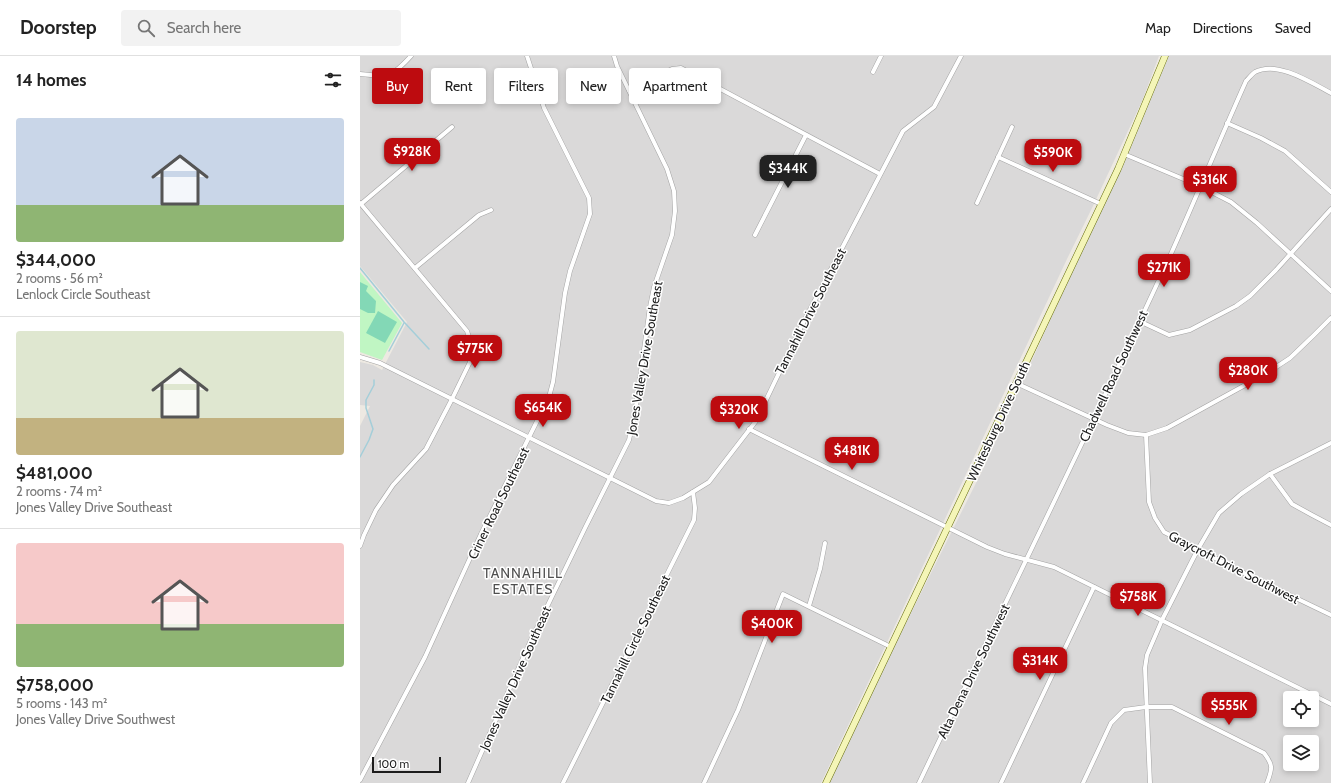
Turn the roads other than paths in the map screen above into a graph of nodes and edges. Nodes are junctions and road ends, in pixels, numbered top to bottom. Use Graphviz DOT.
graph roads {
  1 [pos="411,56"];
  2 [pos="527,56"];
  3 [pos="614,56"];
  4 [pos="881,56"];
  5 [pos="962,56"];
  6 [pos="1165,56"];
  7 [pos="872,72"];
  8 [pos="360,74"];
  9 [pos="721,89"];
  10 [pos="629,90"];
  11 [pos="1331,93"];
  12 [pos="636,104"];
  13 [pos="1227,123"];
  14 [pos="452,127"];
  15 [pos="1012,127"];
  16 [pos="806,135"];
  17 [pos="1124,154"];
  18 [pos="998,157"];
  19 [pos="880,174"];
  20 [pos="1200,186"];
  21 [pos="1331,192"];
  22 [pos="977,203"];
  23 [pos="361,204"];
  24 [pos="1101,204"];
  25 [pos="1331,209"];
  26 [pos="491,210"];
  27 [pos="755,235"];
  28 [pos="1290,254"];
  29 [pos="415,268"];
  30 [pos="1331,291"];
  31 [pos="1331,318"];
  32 [pos="1139,321"];
  33 [pos="360,357"];
  34 [pos="1016,383"];
  35 [pos="452,399"];
  36 [pos="1094,419"];
  37 [pos="749,429"];
  38 [pos="1146,435"];
  39 [pos="529,439"];
  40 [pos="1331,443"];
  41 [pos="1270,474"];
  42 [pos="610,479"];
  43 [pos="693,492"];
  44 [pos="1331,525"];
  45 [pos="948,528"];
  46 [pos="825,543"];
  47 [pos="360,546"];
  48 [pos="1198,549"];
  49 [pos="1027,559"];
  50 [pos="1094,587"];
  51 [pos="809,606"];
  52 [pos="1331,615"];
  53 [pos="1162,620"];
  54 [pos="891,647"];
  55 [pos="1331,704"];
  56 [pos="1146,707"];
  57 [pos="360,780"];
  58 [pos="468,783"];
  59 [pos="564,783"];
  60 [pos="704,783"];
  61 [pos="826,783"];
  62 [pos="920,783"];
  63 [pos="1001,783"];
  64 [pos="1082,783"];
  65 [pos="1150,783"];
  66 [pos="1267,783"];
  1 -- 8 [label="street"];
  2 -- 39 [label="street, Criner Road Southeast"];
  3 -- 10 [label="street, Jones Valley Drive Southeast"];
  4 -- 7 [label="street"];
  5 -- 19 [label="street, Tannahill Drive Southeast"];
  6 -- 17 [label="main road, Whitesburg Drive South"];
  9 -- 16 [label="street"];
  11 -- 13 [label="street, Chadwell Road Southwest"];
  12 -- 42 [label="street, Jones Valley Drive Southeast"];
  13 -- 20 [label="street, Chadwell Road Southwest"];
  13 -- 21 [label="street"];
  14 -- 23 [label="street"];
  15 -- 18 [label="street"];
  16 -- 19 [label="street"];
  16 -- 27 [label="street"];
  17 -- 20 [label="street"];
  17 -- 24 [label="main road, Whitesburg Drive South"];
  18 -- 22 [label="street"];
  18 -- 24 [label="street"];
  19 -- 37 [label="street, Tannahill Drive Southeast"];
  20 -- 28 [label="street"];
  20 -- 32 [label="street, Chadwell Road Southwest"];
  23 -- 29 [label="street"];
  24 -- 34 [label="main road, Whitesburg Drive South"];
  25 -- 28 [label="street"];
  26 -- 29 [label="street"];
  28 -- 30 [label="street"];
  28 -- 32 [label="street"];
  29 -- 35 [label="street"];
  31 -- 38 [label="street"];
  32 -- 36 [label="street, Chadwell Road Southwest"];
  33 -- 35 [label="street, Tannahill Drive Southeast"];
  34 -- 36 [label="street"];
  34 -- 45 [label="main road, Whitesburg Drive South"];
  35 -- 39 [label="street, Tannahill Drive Southeast"];
  35 -- 47 [label="street"];
  36 -- 38 [label="street"];
  36 -- 49 [label="street, Chadwell Road Southwest"];
  37 -- 43 [label="street, Tannahill Drive Southeast"];
  37 -- 45 [label="street"];
  38 -- 48 [label="street, Graycroft Drive Southwest"];
  39 -- 42 [label="street, Tannahill Drive Southeast"];
  39 -- 57 [label="street, Criner Road Southeast"];
  40 -- 41 [label="street"];
  41 -- 44 [label="street"];
  41 -- 48 [label="street"];
  42 -- 43 [label="street, Tannahill Drive Southeast"];
  42 -- 58 [label="street, Jones Valley Drive Southeast"];
  43 -- 59 [label="street, Tannahill Circle Southeast"];
  45 -- 49 [label="street"];
  45 -- 54 [label="main road, Whitesburg Drive South"];
  46 -- 51 [label="street"];
  48 -- 52 [label="street, Graycroft Drive Southwest"];
  48 -- 53 [label="street"];
  49 -- 50 [label="street"];
  49 -- 62 [label="street, Alta Dena Drive Southwest"];
  50 -- 53 [label="street"];
  50 -- 63 [label="street"];
  51 -- 54 [label="street"];
  51 -- 60 [label="street"];
  53 -- 55 [label="street"];
  53 -- 56 [label="street"];
  54 -- 61 [label="main road, Whitesburg Drive South"];
  56 -- 64 [label="street"];
  56 -- 65 [label="street"];
  56 -- 66 [label="street"];
}
